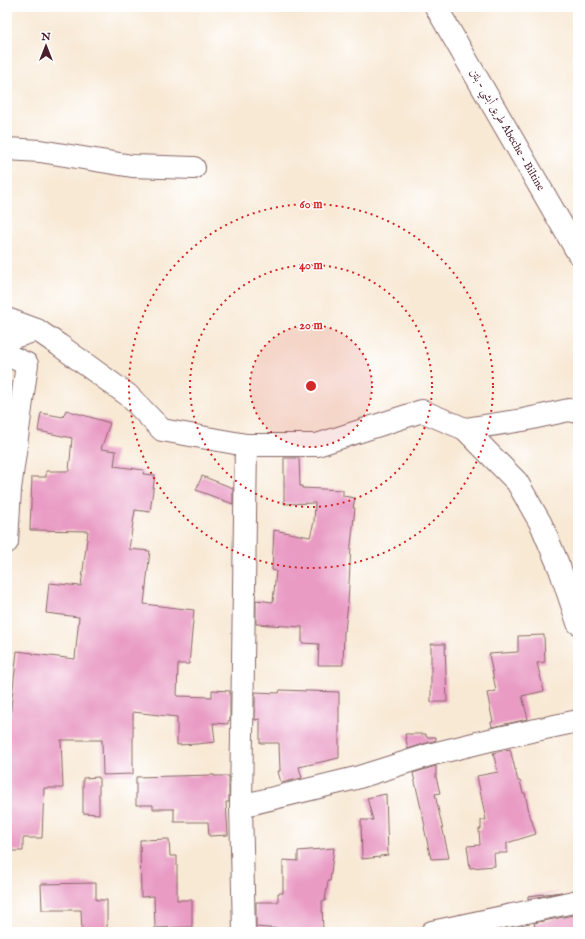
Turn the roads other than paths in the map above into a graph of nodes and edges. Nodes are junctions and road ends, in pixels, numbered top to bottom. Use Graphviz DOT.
graph roads {
  1 [pos="436,7"];
  2 [pos="7,149"];
  3 [pos="194,168"];
  4 [pos="578,253"];
  5 [pos="7,319"];
  6 [pos="37,330"];
  7 [pos="7,339"];
  8 [pos="7,355"];
  9 [pos="578,412"];
  10 [pos="465,429"];
  11 [pos="246,445"];
  12 [pos="9,488"];
  13 [pos="7,542"];
  14 [pos="578,623"];
  15 [pos="578,721"];
  16 [pos="241,806"];
  17 [pos="578,901"];
  18 [pos="244,932"];
  19 [pos="432,932"];
  1 -- 4 [label="street, طريق أبشي - بلتن Abeche - Biltine"];
  2 -- 3 [label="street"];
  5 -- 6 [label="street"];
  6 -- 7 [label="street"];
  6 -- 11 [label="street"];
  8 -- 12 [label="street"];
  9 -- 10 [label="street"];
  10 -- 11 [label="street"];
  10 -- 14 [label="street"];
  11 -- 16 [label="street"];
  12 -- 13 [label="street"];
  15 -- 16 [label="street"];
  16 -- 18 [label="street"];
  17 -- 19 [label="street"];
}
